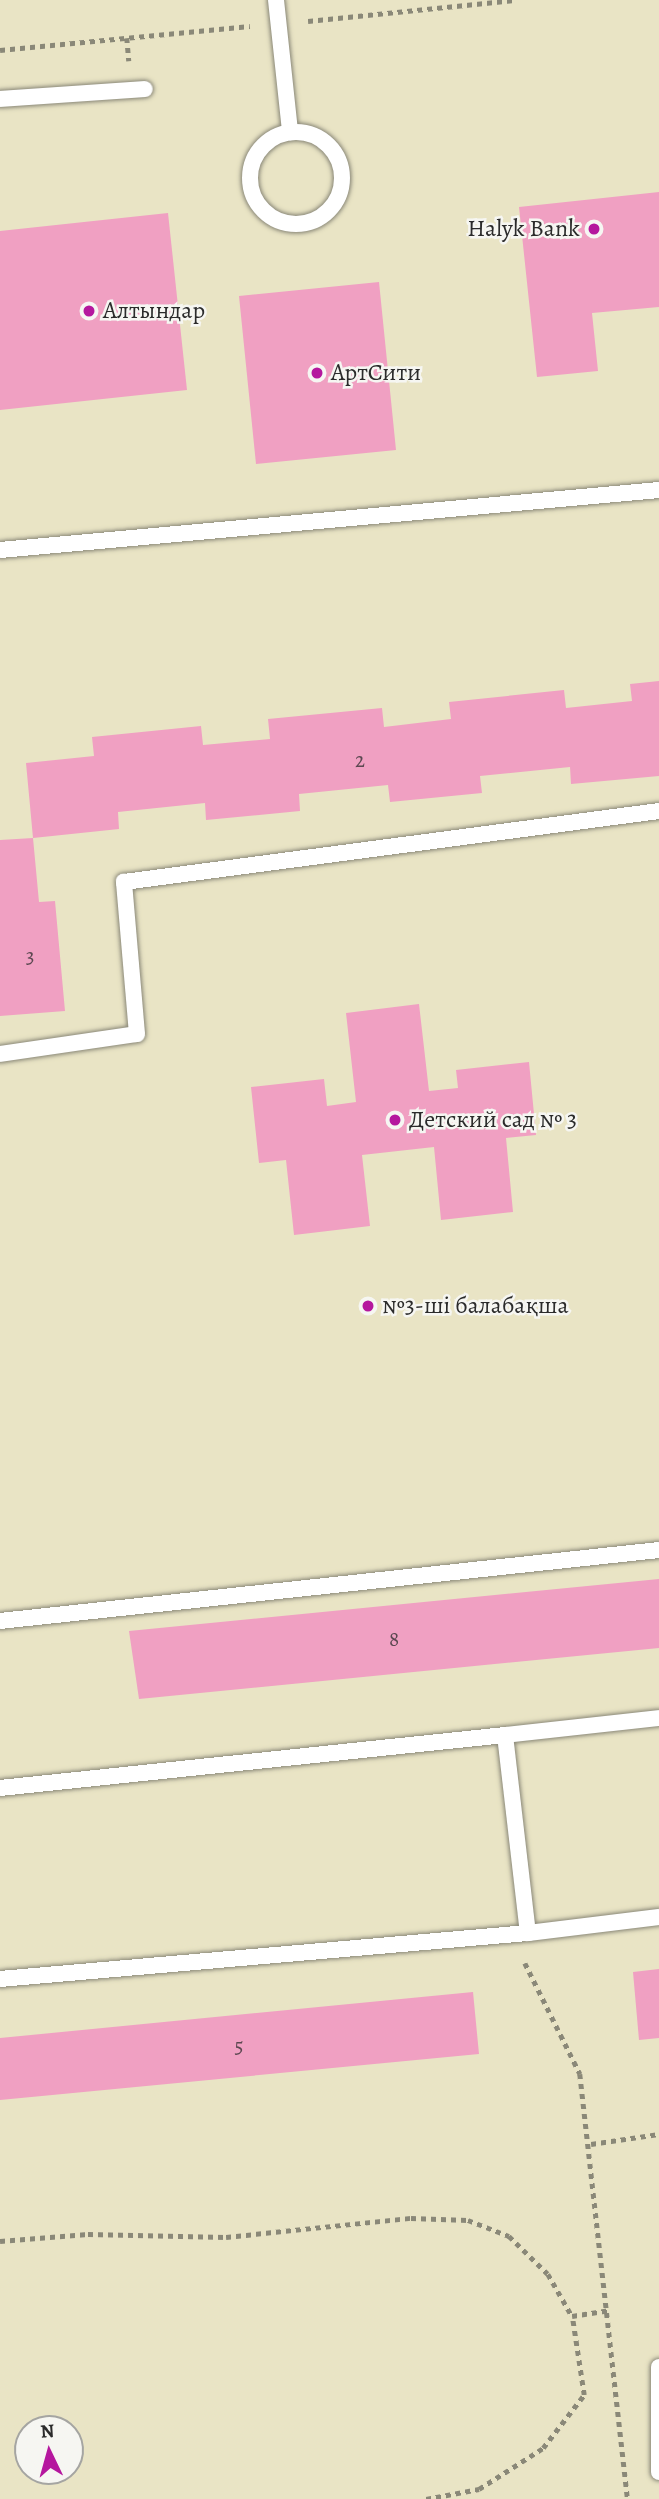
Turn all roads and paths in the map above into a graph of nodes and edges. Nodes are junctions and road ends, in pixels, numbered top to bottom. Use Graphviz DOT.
graph roads {
  1 [pos="276,0"];
  2 [pos="145,89"];
  3 [pos="0,99"];
  4 [pos="290,132"];
  5 [pos="659,490"];
  6 [pos="0,550"];
  7 [pos="659,811"];
  8 [pos="0,1055"];
  9 [pos="659,1550"];
  10 [pos="0,1621"];
  11 [pos="659,1718"];
  12 [pos="505,1735"];
  13 [pos="0,1788"];
  14 [pos="659,1917"];
  15 [pos="528,1933"];
  16 [pos="510,1934"];
  17 [pos="0,1979"];
  18 [pos="659,2134"];
  19 [pos="591,2144"];
  20 [pos="0,2241"];
  21 [pos="609,2310"];
  22 [pos="572,2316"];
  23 [pos="659,2367"];
  24 [pos="659,2472"];
  25 [pos="426,2499"];
  26 [pos="628,2499"];
  1 -- 4 [label="lane"];
  2 -- 3 [label="lane"];
  4 -- 4 [label="lane"];
  5 -- 6 [label="lane"];
  7 -- 8 [label="lane"];
  9 -- 10 [label="lane"];
  11 -- 12 [label="lane"];
  12 -- 13 [label="lane"];
  12 -- 15 [label="lane"];
  14 -- 15 [label="lane"];
  15 -- 16 [label="lane"];
  16 -- 17 [label="lane"];
  16 -- 19 [label="path"];
  18 -- 19 [label="path"];
  19 -- 21 [label="path"];
  20 -- 22 [label="path"];
  21 -- 22 [label="path"];
  21 -- 26 [label="path"];
  22 -- 25 [label="path"];
  23 -- 24 [label="lane"];
}
